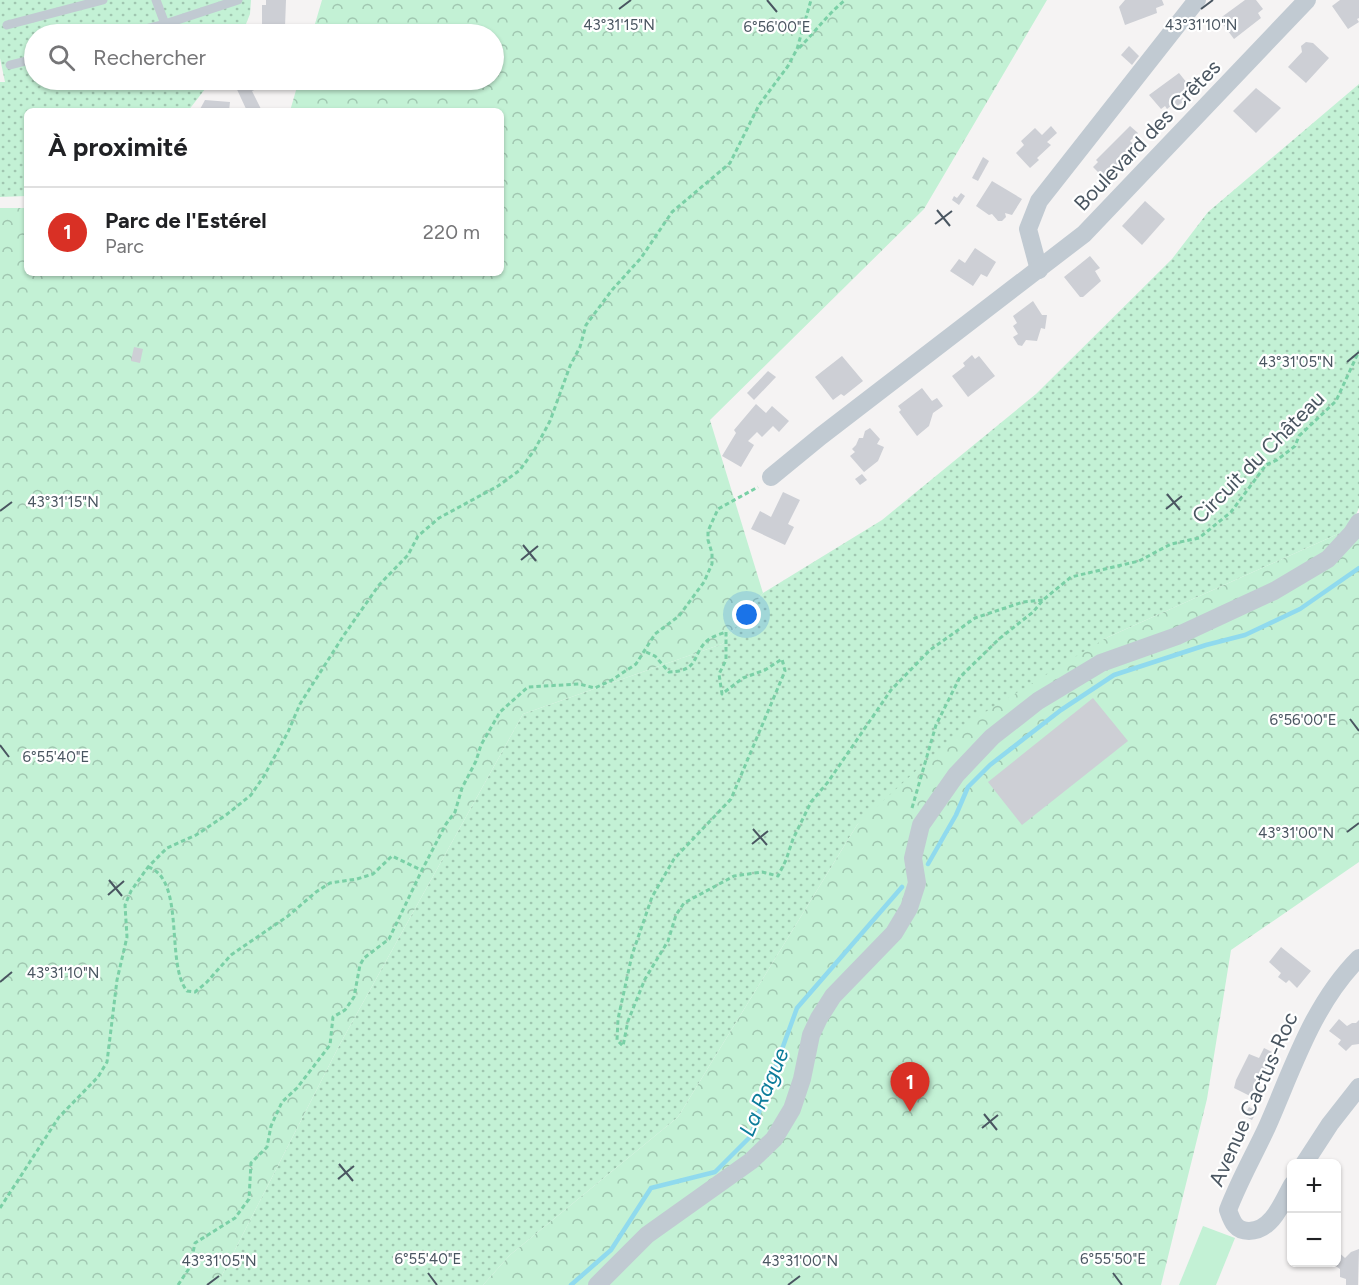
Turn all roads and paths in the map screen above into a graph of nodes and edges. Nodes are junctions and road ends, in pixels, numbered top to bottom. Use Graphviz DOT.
graph roads {
  1 [pos="103,0"];
  2 [pos="156,0"];
  3 [pos="238,0"];
  4 [pos="811,0"];
  5 [pos="845,0"];
  6 [pos="1197,0"];
  7 [pos="1307,0"];
  8 [pos="165,24"];
  9 [pos="7,26"];
  10 [pos="797,49"];
  11 [pos="24,62"];
  12 [pos="10,65"];
  13 [pos="1039,270"];
  14 [pos="1359,351"];
  15 [pos="771,477"];
  16 [pos="1359,522"];
  17 [pos="1043,600"];
  18 [pos="646,652"];
  19 [pos="921,825"];
  20 [pos="148,867"];
  21 [pos="422,870"];
  22 [pos="1359,958"];
  23 [pos="1359,1087"];
  24 [pos="1307,1159"];
  25 [pos="1287,1194"];
  26 [pos="0,1208"];
  27 [pos="178,1285"];
  28 [pos="597,1285"];
  1 -- 9 [label="lane"];
  2 -- 8 [label="lane"];
  3 -- 8 [label="lane"];
  4 -- 10 [label="path"];
  5 -- 10 [label="path"];
  6 -- 13 [label="street, Boulevard des Crêtes"];
  7 -- 13 [label="street, Boulevard des Crêtes"];
  10 -- 20 [label="path"];
  11 -- 12 [label="lane"];
  13 -- 15 [label="street, Boulevard des Crêtes"];
  14 -- 17 [label="path, Circuit du Château"];
  15 -- 18 [label="path"];
  16 -- 19 [label="street"];
  17 -- 18 [label="path"];
  17 -- 19 [label="path, Circuit du Château"];
  18 -- 21 [label="path"];
  19 -- 28 [label="street"];
  20 -- 21 [label="path"];
  20 -- 26 [label="path"];
  21 -- 27 [label="path"];
  22 -- 25 [label="street, Avenue Cactus-Roc"];
  23 -- 24 [label="street"];
}
